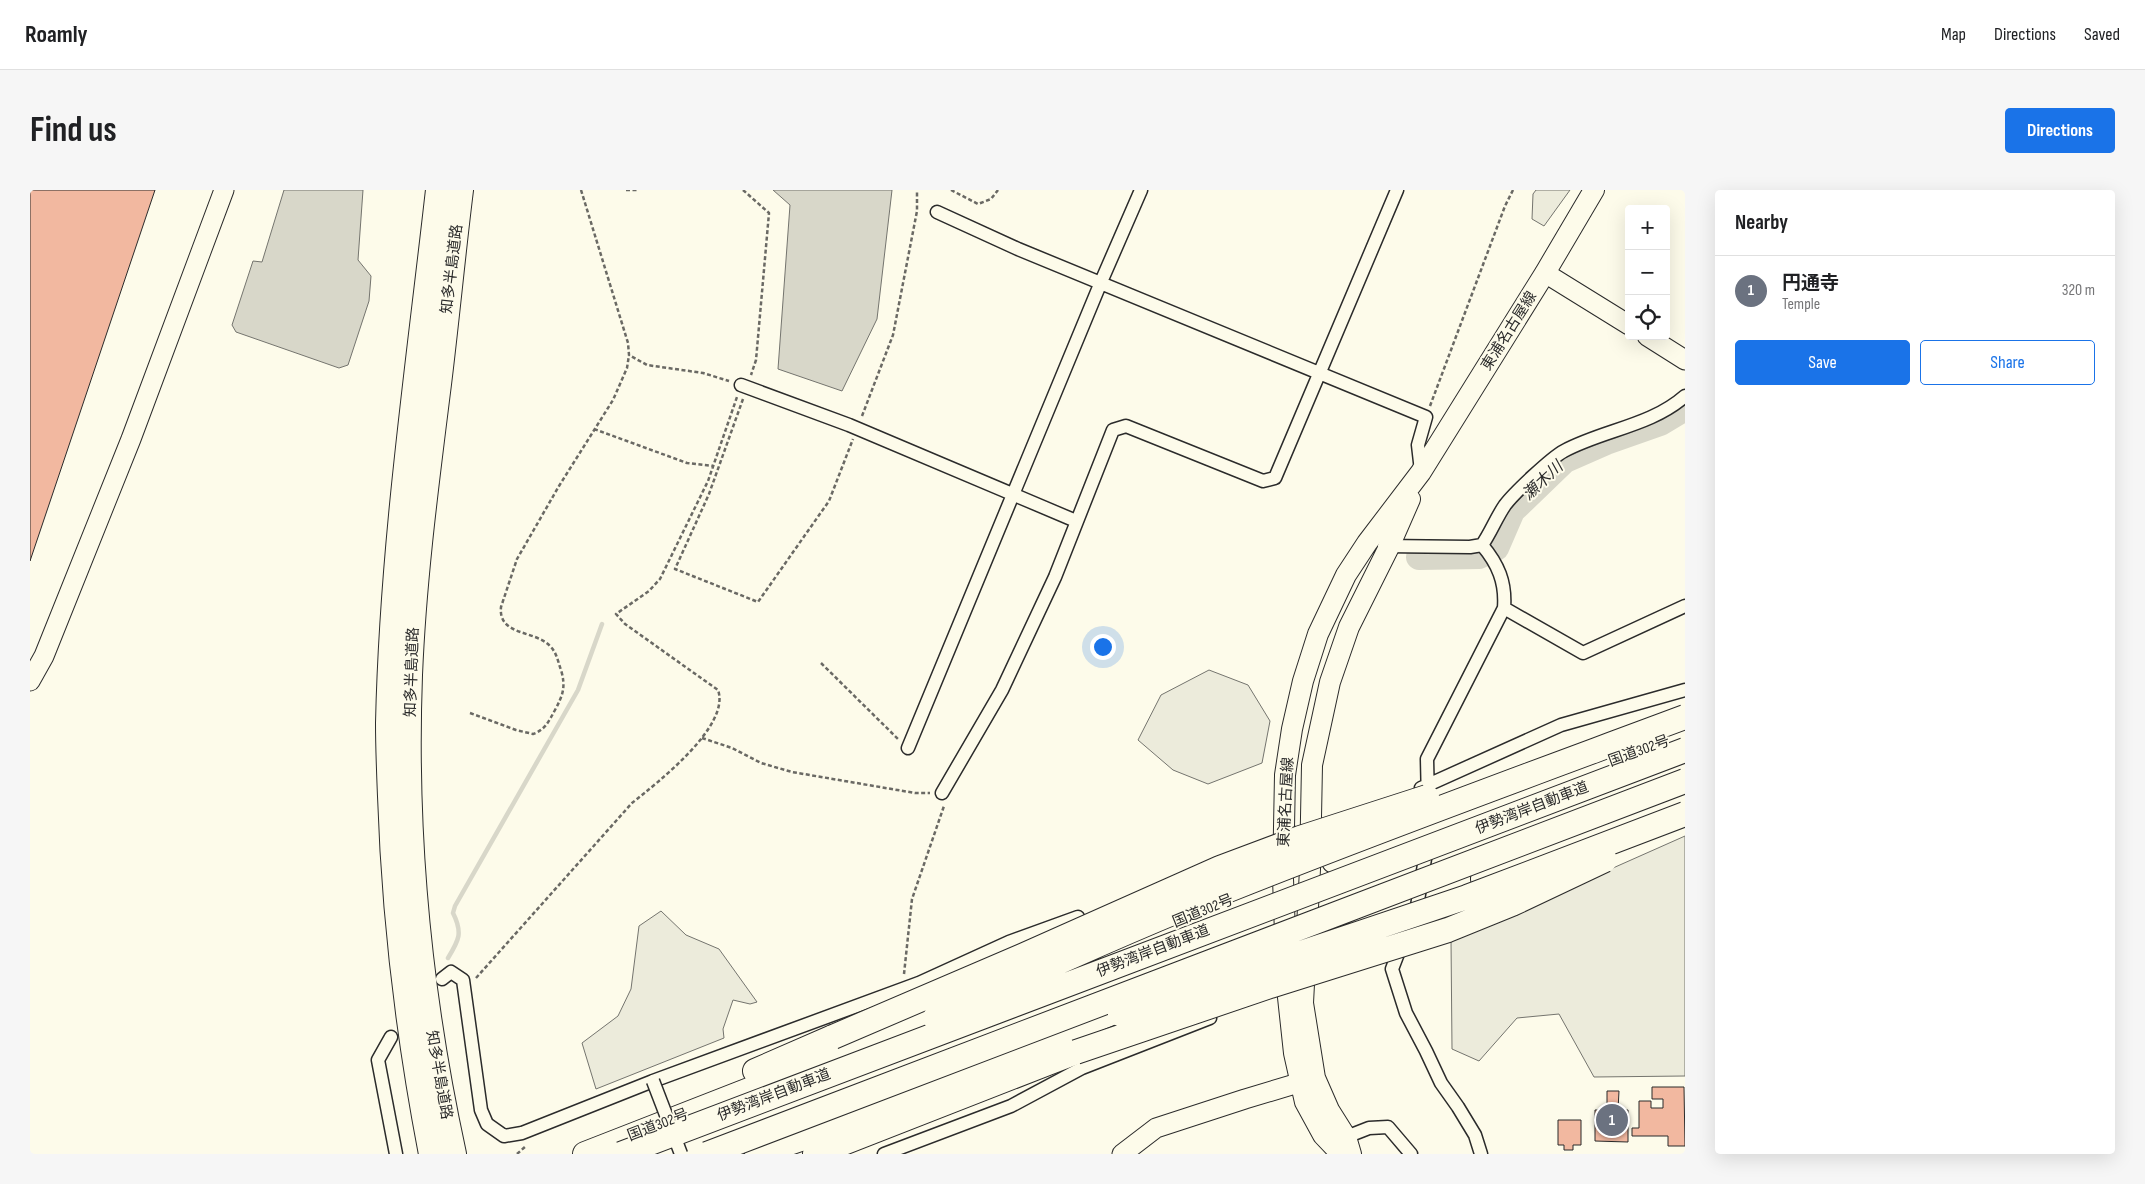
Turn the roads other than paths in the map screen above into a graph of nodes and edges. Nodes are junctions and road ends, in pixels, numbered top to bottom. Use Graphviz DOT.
graph roads {
  1 [pos="224,190"];
  2 [pos="438,190"];
  3 [pos="461,190"];
  4 [pos="1141,190"];
  5 [pos="1397,190"];
  6 [pos="1594,190"];
  7 [pos="937,212"];
  8 [pos="1545,273"];
  9 [pos="1101,282"];
  10 [pos="1625,323"];
  11 [pos="1653,340"];
  12 [pos="1685,360"];
  13 [pos="1319,374"];
  14 [pos="741,386"];
  15 [pos="1685,396"];
  16 [pos="1421,472"];
  17 [pos="1014,493"];
  18 [pos="1076,521"];
  19 [pos="1367,543"];
  20 [pos="1389,547"];
  21 [pos="1486,550"];
  22 [pos="1685,606"];
  23 [pos="1504,608"];
  24 [pos="30,681"];
  25 [pos="1685,690"];
  26 [pos="1685,722"];
  27 [pos="908,748"];
  28 [pos="1685,750"];
  29 [pos="1685,781"];
  30 [pos="1426,786"];
  31 [pos="942,793"];
  32 [pos="1685,796"];
  33 [pos="1685,814"];
  34 [pos="1685,821"];
  35 [pos="1312,824"];
  36 [pos="1431,826"];
  37 [pos="1310,869"];
  38 [pos="1283,879"];
  39 [pos="1417,906"];
  40 [pos="1078,917"];
  41 [pos="1306,944"];
  42 [pos="1284,952"];
  43 [pos="442,979"];
  44 [pos="1286,988"];
  45 [pos="391,1037"];
  46 [pos="654,1081"];
  47 [pos="1308,1081"];
  48 [pos="854,1099"];
  49 [pos="705,1122"];
  50 [pos="1346,1148"];
  51 [pos="396,1154"];
  52 [pos="431,1154"];
  53 [pos="454,1154"];
  54 [pos="584,1154"];
  55 [pos="621,1154"];
  56 [pos="681,1154"];
  57 [pos="707,1154"];
  58 [pos="757,1154"];
  59 [pos="815,1154"];
  60 [pos="884,1154"];
  61 [pos="1122,1154"];
  62 [pos="1411,1154"];
  63 [pos="1482,1154"];
  1 -- 24 [label="street"];
  2 -- 52 [label="highway, 知多半島道路"];
  3 -- 53 [label="highway, 知多半島道路"];
  4 -- 9 [label="street"];
  5 -- 13 [label="street"];
  6 -- 8 [label="main road, 東浦名古屋線"];
  7 -- 9 [label="street"];
  8 -- 10 [label="street"];
  8 -- 16 [label="main road, 東浦名古屋線"];
  9 -- 13 [label="street"];
  9 -- 17 [label="street"];
  11 -- 12 [label="street"];
  13 -- 16 [label="street"];
  13 -- 18 [label="street"];
  14 -- 17 [label="street"];
  15 -- 21 [label="street"];
  16 -- 19 [label="main road, 東浦名古屋線"];
  16 -- 20 [label="main road, 東浦名古屋線"];
  17 -- 18 [label="street"];
  17 -- 27 [label="street"];
  18 -- 31 [label="street"];
  19 -- 20 [label="street"];
  19 -- 38 [label="main road, 東浦名古屋線"];
  20 -- 21 [label="street"];
  20 -- 35 [label="main road, 東浦名古屋線"];
  21 -- 23 [label="street"];
  22 -- 23 [label="street"];
  23 -- 30 [label="street"];
  25 -- 30 [label="street"];
  26 -- 36 [label="highway, 国道302号"];
  26 -- 49 [label="highway, bridge"];
  26 -- 54 [label="highway, bridge"];
  28 -- 49 [label="highway, 伊勢湾岸自動車道, bridge"];
  29 -- 48 [label="highway, 伊勢湾岸自動車道, bridge"];
  30 -- 35 [label="street"];
  30 -- 36 [label="street"];
  32 -- 39 [label="highway"];
  33 -- 48 [label="highway, bridge"];
  34 -- 59 [label="highway, bridge"];
  35 -- 37 [label="main road, 東浦名古屋線"];
  36 -- 37 [label="highway, 国道302号"];
  36 -- 39 [label="street"];
  37 -- 38 [label="highway, 国道302号"];
  37 -- 41 [label="main road, 東浦名古屋線"];
  38 -- 42 [label="main road, 東浦名古屋線"];
  38 -- 54 [label="highway, 国道302号"];
  39 -- 41 [label="highway"];
  39 -- 63 [label="street"];
  40 -- 46 [label="street"];
  41 -- 42 [label="highway"];
  41 -- 47 [label="main road, 東浦名古屋線"];
  42 -- 44 [label="main road, 東浦名古屋線"];
  42 -- 58 [label="highway"];
  43 -- 46 [label="street"];
  44 -- 47 [label="main road, 東浦名古屋線"];
  44 -- 60 [label="street"];
  45 -- 51 [label="street"];
  46 -- 56 [label="street, bridge"];
  47 -- 50 [label="main road, 東浦名古屋線"];
  47 -- 61 [label="street"];
  48 -- 57 [label="highway, 伊勢湾岸自動車道, bridge"];
  49 -- 55 [label="highway, 伊勢湾岸自動車道, bridge"];
  50 -- 62 [label="street"];
}
